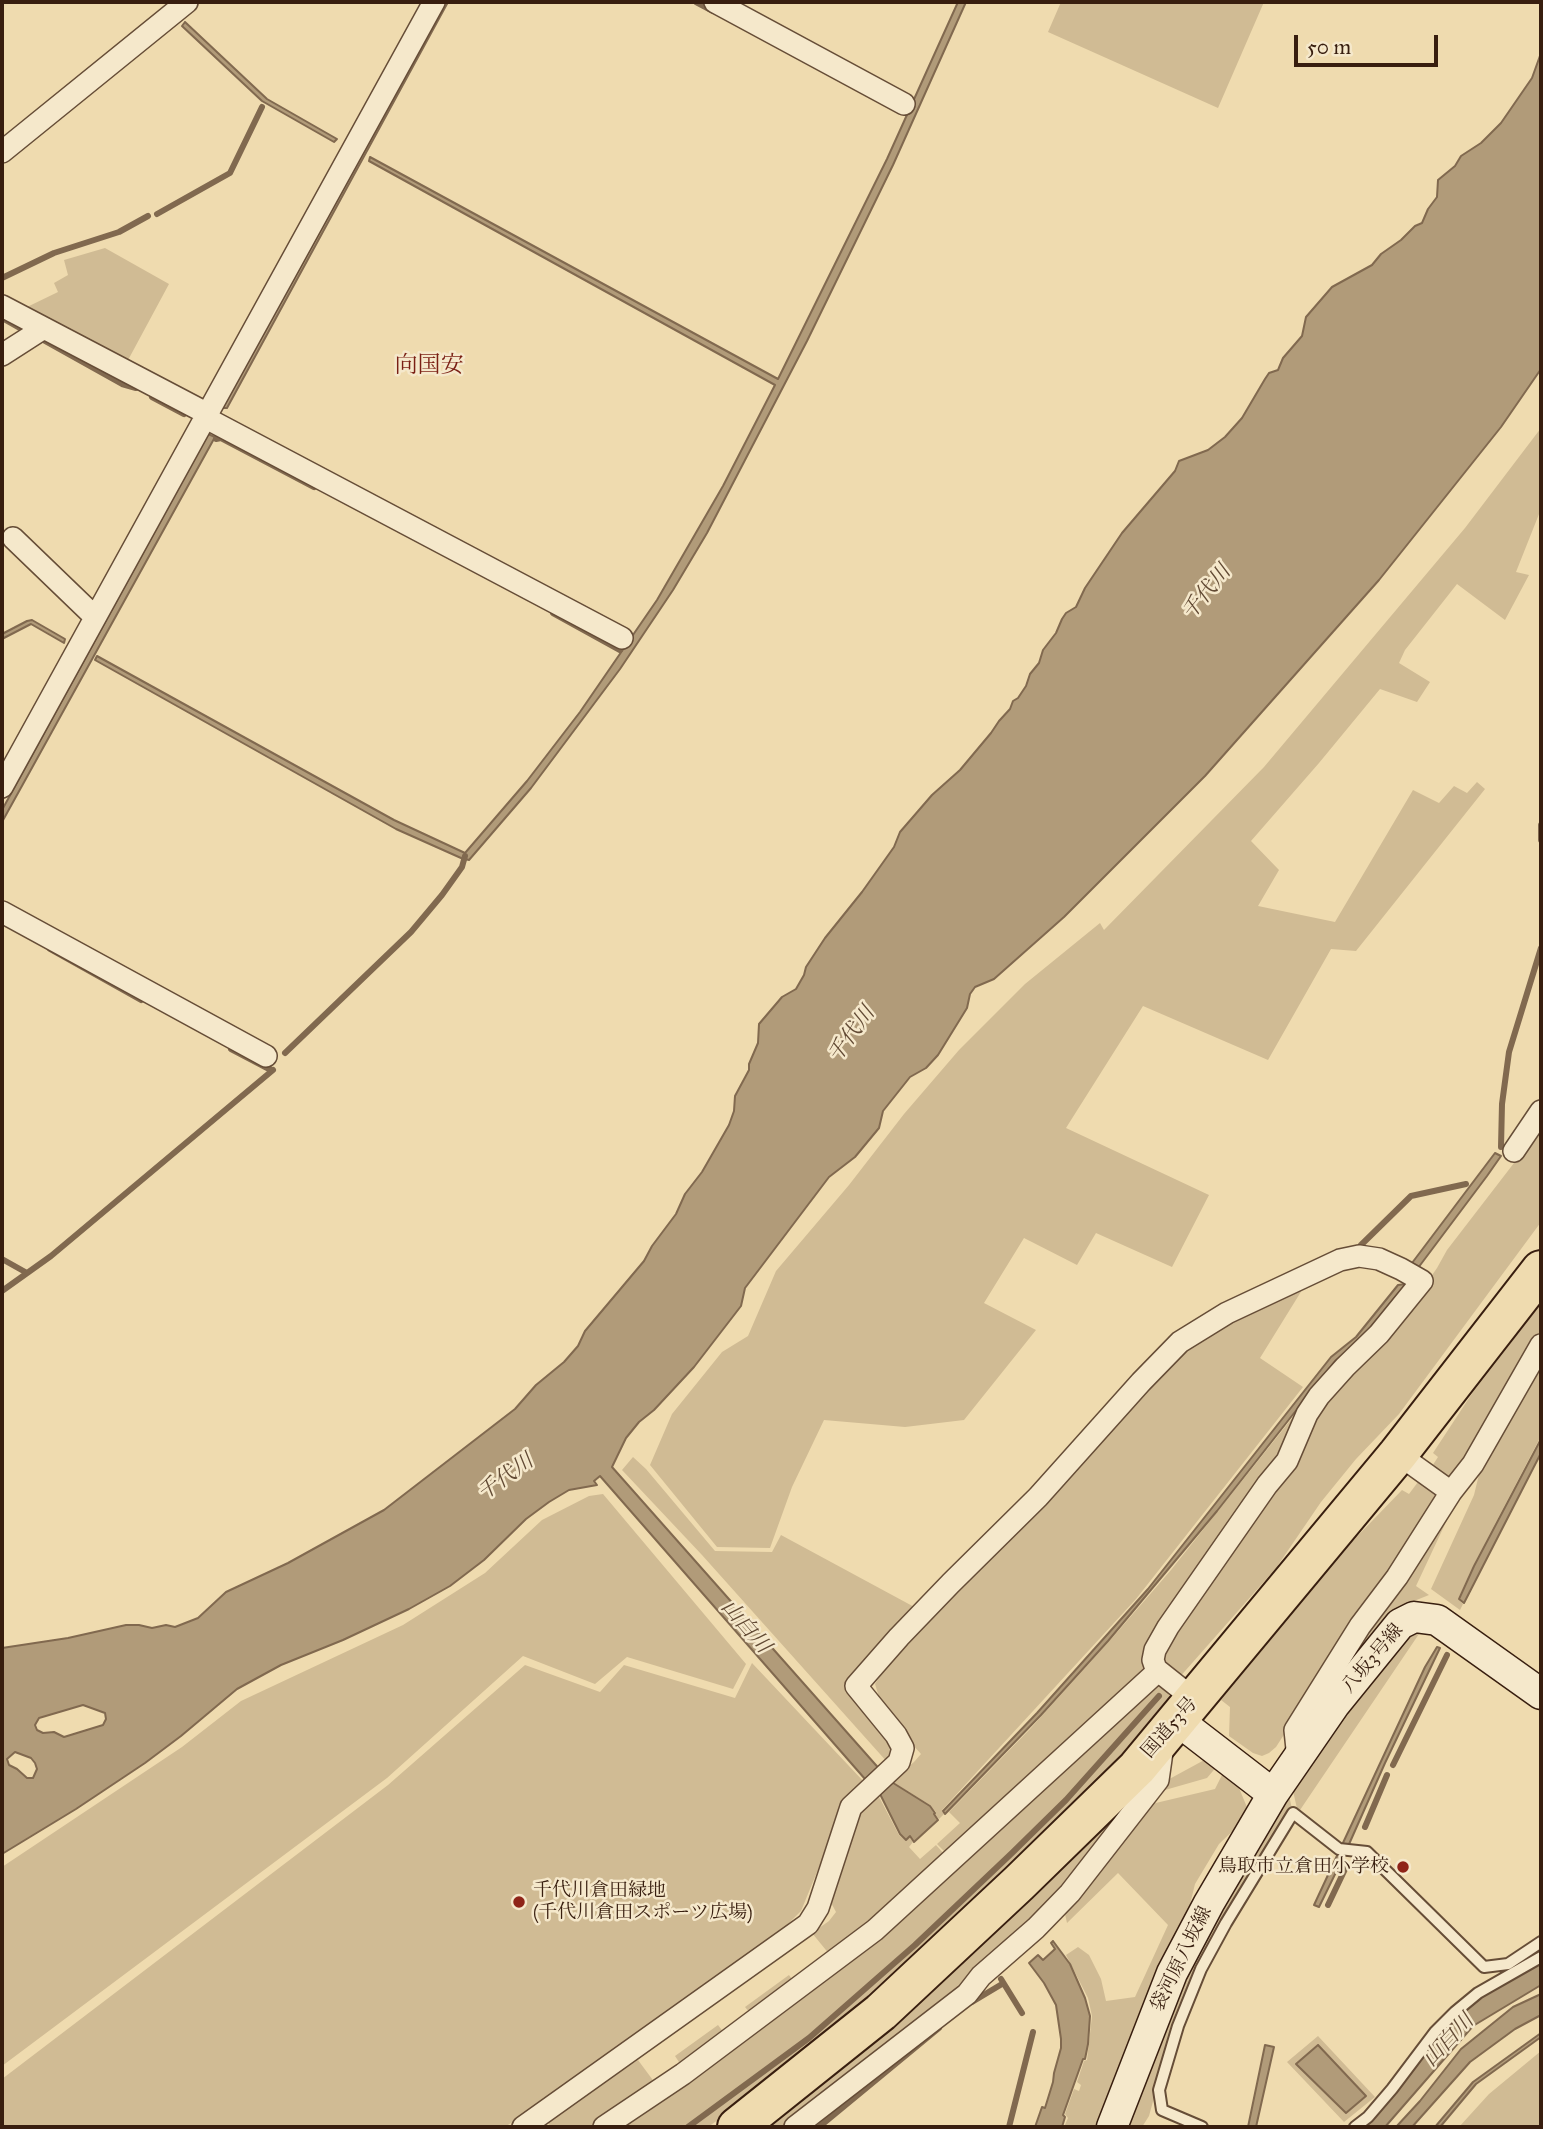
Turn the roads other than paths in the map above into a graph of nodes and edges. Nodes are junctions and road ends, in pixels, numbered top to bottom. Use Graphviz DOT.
graph roads {
  1 [pos="187,2"];
  2 [pos="434,2"];
  3 [pos="715,2"];
  4 [pos="904,104"];
  5 [pos="2,152"];
  6 [pos="2,306"];
  7 [pos="44,328"];
  8 [pos="2,355"];
  9 [pos="205,415"];
  10 [pos="13,538"];
  11 [pos="95,617"];
  12 [pos="622,638"];
  13 [pos="2,787"];
  14 [pos="2,912"];
  15 [pos="266,1056"];
  16 [pos="1541,1111"];
  17 [pos="1514,1151"];
  18 [pos="1541,1270"];
  19 [pos="1541,1345"];
  20 [pos="1398,1454"];
  21 [pos="1451,1492"];
  22 [pos="1158,1671"];
  23 [pos="1541,1694"];
  24 [pos="1179,1718"];
  25 [pos="1298,1759"];
  26 [pos="1273,1794"];
  27 [pos="1541,1942"];
  28 [pos="1541,1957"];
  29 [pos="523,2127"];
  30 [pos="604,2127"];
  31 [pos="737,2127"];
  32 [pos="795,2127"];
  33 [pos="1112,2127"];
  34 [pos="1202,2127"];
  35 [pos="1355,2127"];
  1 -- 5 [label="street"];
  2 -- 9 [label="street"];
  3 -- 4 [label="street"];
  6 -- 7 [label="street"];
  7 -- 8 [label="street"];
  7 -- 9 [label="street"];
  9 -- 11 [label="street"];
  9 -- 12 [label="street"];
  10 -- 11 [label="street"];
  11 -- 13 [label="street"];
  14 -- 15 [label="street"];
  16 -- 17 [label="street"];
  18 -- 20 [label="highway, 国道53号"];
  19 -- 21 [label="street"];
  20 -- 21 [label="street"];
  20 -- 24 [label="highway, 国道53号"];
  21 -- 25 [label="street"];
  22 -- 24 [label="street"];
  22 -- 29 [label="street"];
  22 -- 30 [label="street"];
  23 -- 25 [label="main road, 八坂3号線"];
  24 -- 26 [label="main road"];
  24 -- 31 [label="highway, 国道53号"];
  24 -- 32 [label="street"];
  25 -- 26 [label="main road, 八坂3号線"];
  26 -- 33 [label="main road, 袋河原八坂線"];
  27 -- 34 [label="lane"];
  28 -- 35 [label="lane"];
}
